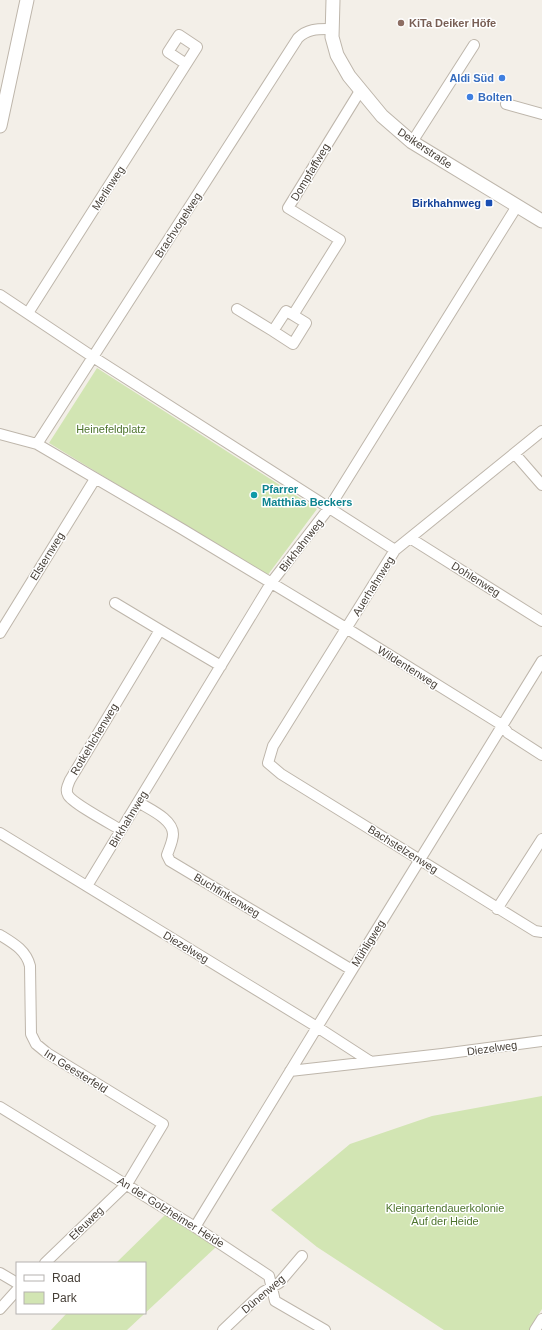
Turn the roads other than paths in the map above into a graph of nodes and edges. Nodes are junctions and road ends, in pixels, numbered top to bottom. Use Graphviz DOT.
graph roads {
  1 [pos="27,0"];
  2 [pos="333,0"];
  3 [pos="332,29"];
  4 [pos="474,45"];
  5 [pos="186,64"];
  6 [pos="360,91"];
  7 [pos="506,104"];
  8 [pos="542,114"];
  9 [pos="0,126"];
  10 [pos="412,142"];
  11 [pos="517,206"];
  12 [pos="542,221"];
  13 [pos="0,295"];
  14 [pos="237,309"];
  15 [pos="28,313"];
  16 [pos="293,315"];
  17 [pos="273,331"];
  18 [pos="93,356"];
  19 [pos="542,431"];
  20 [pos="0,434"];
  21 [pos="37,444"];
  22 [pos="515,454"];
  23 [pos="95,479"];
  24 [pos="542,485"];
  25 [pos="329,508"];
  26 [pos="410,538"];
  27 [pos="395,550"];
  28 [pos="271,583"];
  29 [pos="114,603"];
  30 [pos="542,621"];
  31 [pos="346,628"];
  32 [pos="160,630"];
  33 [pos="0,633"];
  34 [pos="542,661"];
  35 [pos="221,666"];
  36 [pos="502,726"];
  37 [pos="542,755"];
  38 [pos="268,763"];
  39 [pos="138,802"];
  40 [pos="121,830"];
  41 [pos="0,833"];
  42 [pos="542,838"];
  43 [pos="420,859"];
  44 [pos="87,886"];
  45 [pos="497,908"];
  46 [pos="540,932"];
  47 [pos="0,935"];
  48 [pos="352,970"];
  49 [pos="317,1027"];
  50 [pos="542,1041"];
  51 [pos="371,1062"];
  52 [pos="290,1071"];
  53 [pos="0,1106"];
  54 [pos="127,1184"];
  55 [pos="196,1227"];
  56 [pos="302,1256"];
  57 [pos="46,1262"];
  58 [pos="0,1273"];
  59 [pos="16,1282"];
  60 [pos="272,1286"];
  61 [pos="16,1291"];
  62 [pos="0,1309"];
  63 [pos="542,1319"];
  64 [pos="223,1330"];
  65 [pos="325,1330"];
  66 [pos="535,1330"];
  1 -- 9 [label="street"];
  2 -- 3 [label="street, Deikerstraße"];
  3 -- 6 [label="street, Deikerstraße"];
  3 -- 18 [label="street, Brachvogelweg"];
  4 -- 10 [label="street"];
  5 -- 15 [label="street, Merlinweg"];
  6 -- 10 [label="street, Deikerstraße"];
  6 -- 16 [label="street, Dompfaffweg"];
  7 -- 8 [label="street"];
  10 -- 11 [label="street, Deikerstraße"];
  11 -- 12 [label="street, Deikerstraße"];
  11 -- 25 [label="street, Birkhahnweg"];
  13 -- 15 [label="street"];
  14 -- 17 [label="street"];
  15 -- 18 [label="street"];
  16 -- 17 [label="street"];
  16 -- 17 [label="street"];
  18 -- 21 [label="street, Brachvogelweg"];
  18 -- 25 [label="street"];
  19 -- 22 [label="street, Auerhahnweg"];
  20 -- 21 [label="street"];
  21 -- 23 [label="street"];
  22 -- 24 [label="street"];
  22 -- 26 [label="street, Auerhahnweg"];
  23 -- 28 [label="street"];
  23 -- 33 [label="street, Elsternweg"];
  25 -- 27 [label="street"];
  25 -- 28 [label="street, Birkhahnweg"];
  26 -- 27 [label="street, Auerhahnweg"];
  26 -- 30 [label="street, Dohlenweg"];
  27 -- 31 [label="street, Auerhahnweg"];
  28 -- 31 [label="street, Wildentenweg"];
  28 -- 35 [label="street, Birkhahnweg"];
  29 -- 32 [label="street"];
  31 -- 36 [label="street, Wildentenweg"];
  31 -- 38 [label="street, Auerhahnweg"];
  32 -- 35 [label="street"];
  32 -- 40 [label="street, Rotkehlchenweg"];
  34 -- 36 [label="street, Mühligweg"];
  35 -- 39 [label="street, Birkhahnweg"];
  36 -- 37 [label="street, Wildentenweg"];
  36 -- 43 [label="street, Mühligweg"];
  38 -- 43 [label="street, Bachstelzenweg"];
  39 -- 40 [label="street, Birkhahnweg"];
  39 -- 48 [label="street, Buchfinkenweg"];
  40 -- 44 [label="street, Birkhahnweg"];
  41 -- 44 [label="street, Diezelweg"];
  42 -- 45 [label="street"];
  43 -- 45 [label="street, Bachstelzenweg"];
  43 -- 48 [label="street, Mühligweg"];
  44 -- 49 [label="street, Diezelweg"];
  45 -- 46 [label="street, Bachstelzenweg"];
  47 -- 54 [label="street, Im Geesterfeld"];
  48 -- 49 [label="street, Mühligweg"];
  49 -- 51 [label="street, Diezelweg"];
  49 -- 52 [label="street, Mühligweg"];
  50 -- 51 [label="street, Diezelweg"];
  51 -- 52 [label="street, Diezelweg"];
  52 -- 55 [label="street, Mühligweg"];
  53 -- 54 [label="street, An der Golzheimer Heide"];
  54 -- 55 [label="street, An der Golzheimer Heide"];
  54 -- 57 [label="street, Efeuweg"];
  55 -- 60 [label="street, An der Golzheimer Heide"];
  56 -- 60 [label="street, Dünenweg"];
  58 -- 59 [label="street"];
  60 -- 64 [label="street, Dünenweg"];
  60 -- 65 [label="street, An der Golzheimer Heide"];
  61 -- 62 [label="street"];
  63 -- 66 [label="street"];
}
